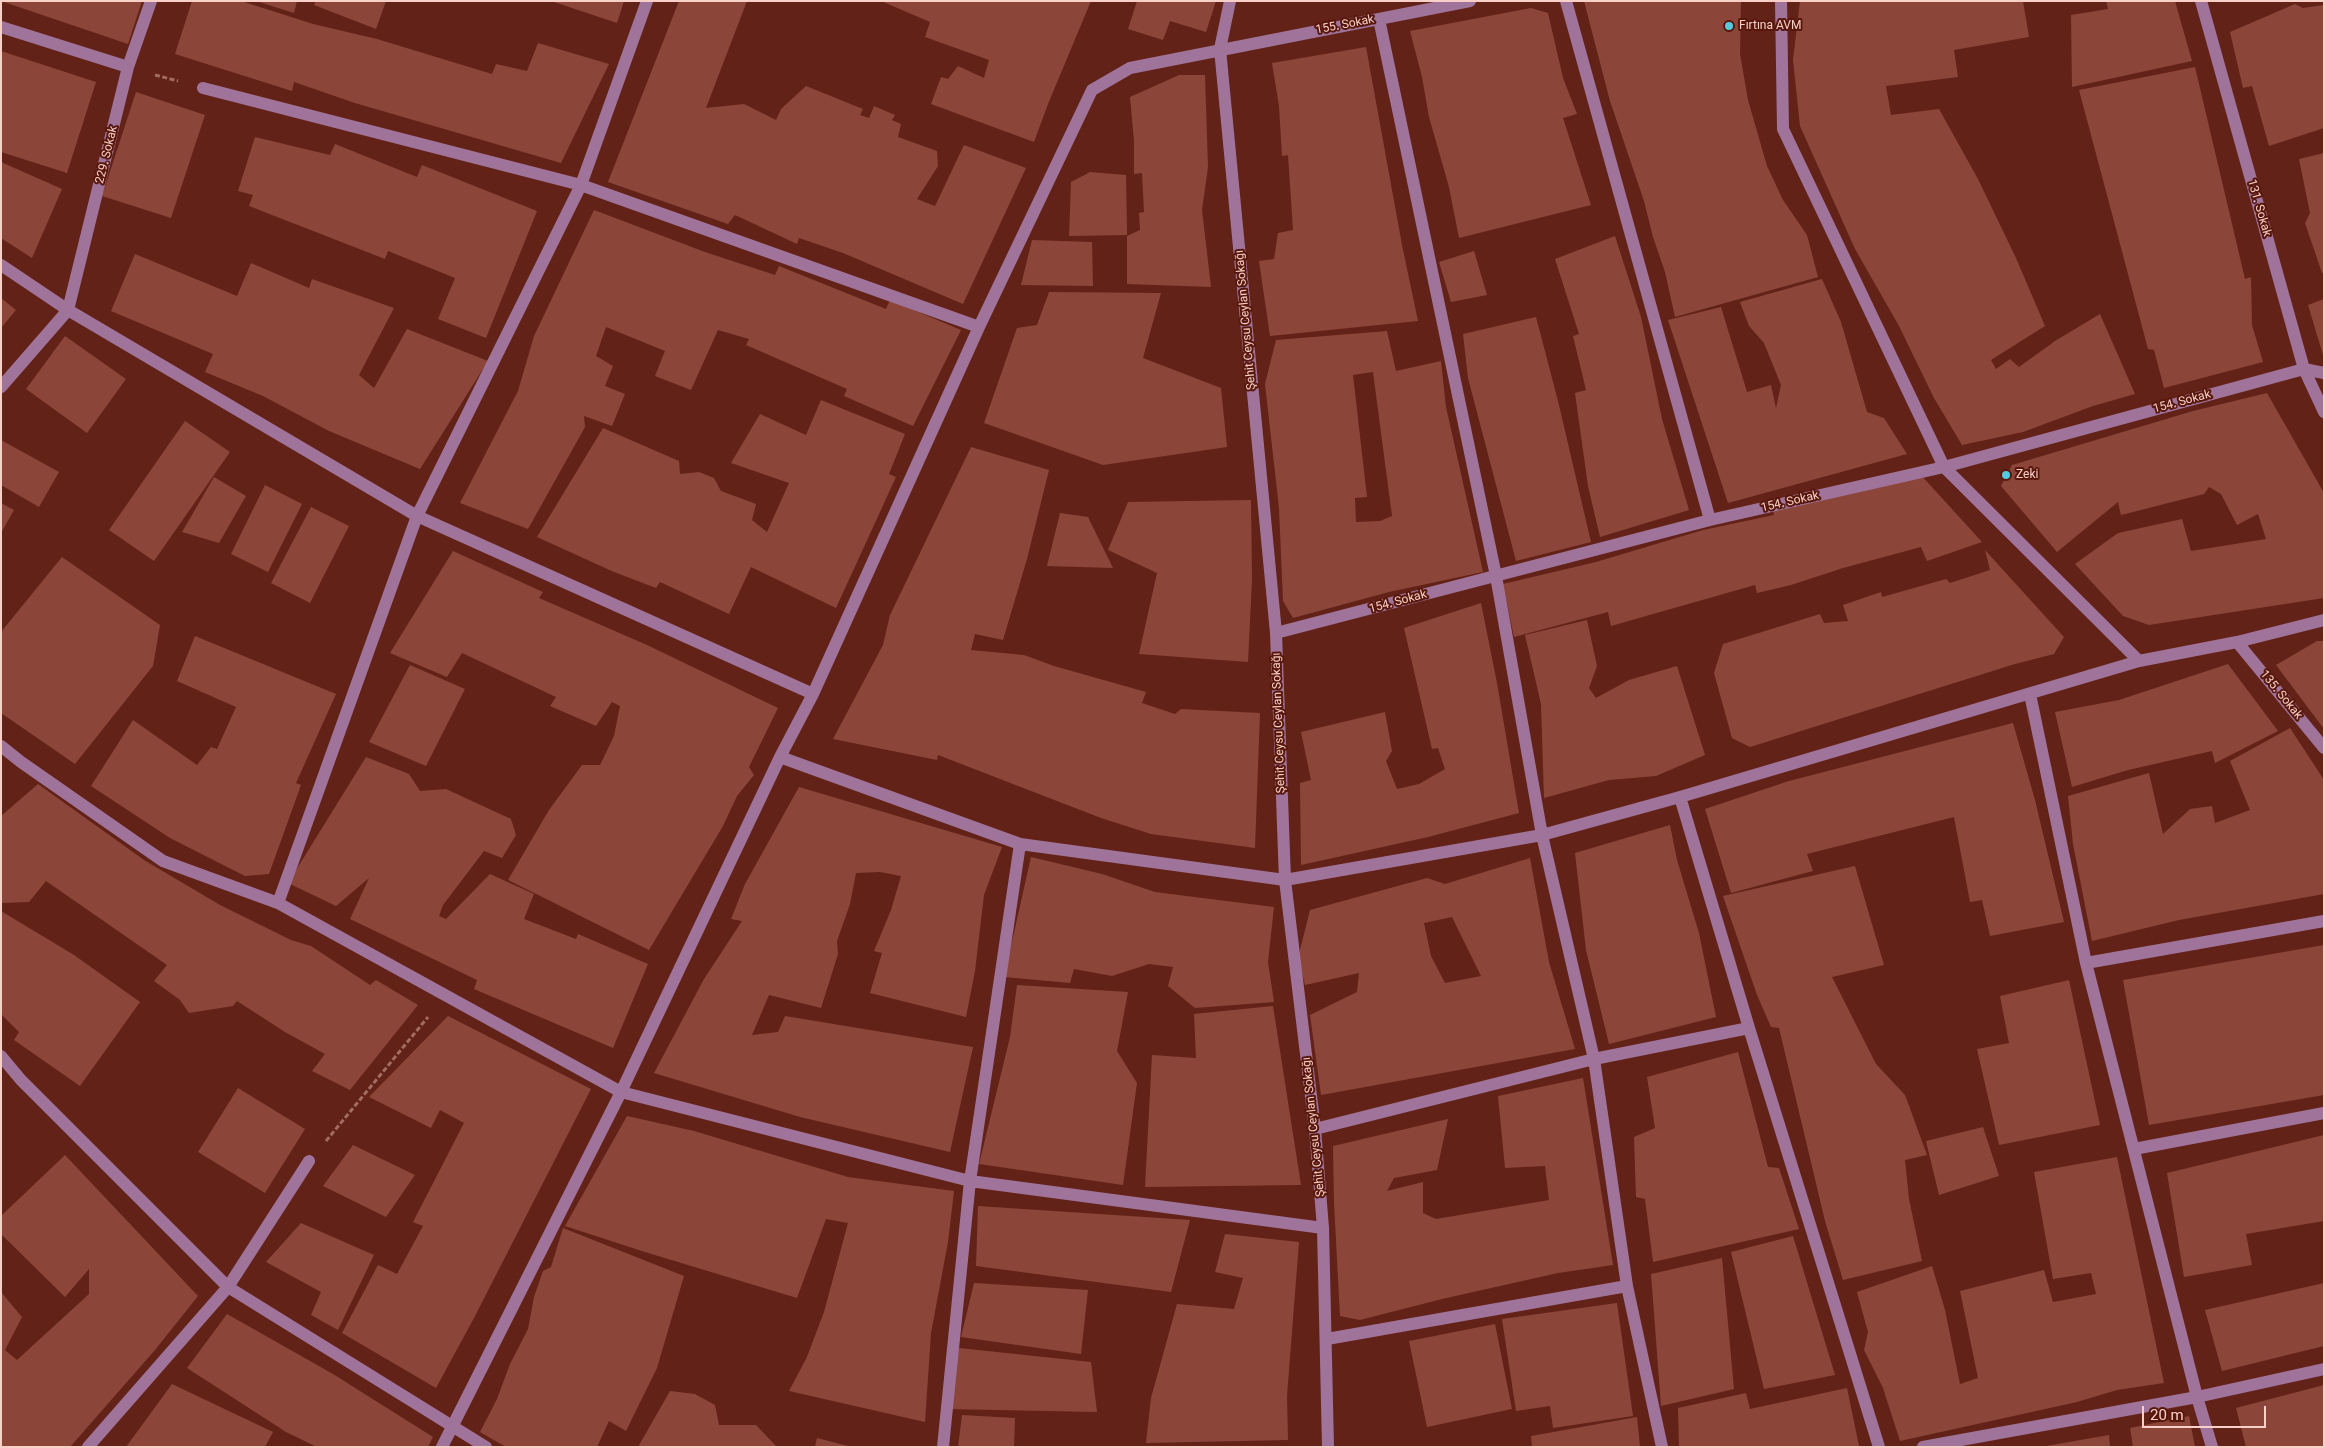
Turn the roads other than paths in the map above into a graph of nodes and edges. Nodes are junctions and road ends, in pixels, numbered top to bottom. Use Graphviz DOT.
graph roads {
  1 [pos="151,1"];
  2 [pos="647,1"];
  3 [pos="1230,1"];
  4 [pos="1470,1"];
  5 [pos="1566,1"];
  6 [pos="1781,1"];
  7 [pos="2201,1"];
  8 [pos="1378,19"];
  9 [pos="1,27"];
  10 [pos="1220,49"];
  11 [pos="128,67"];
  12 [pos="203,88"];
  13 [pos="581,185"];
  14 [pos="1,265"];
  15 [pos="68,310"];
  16 [pos="979,327"];
  17 [pos="2304,369"];
  18 [pos="2324,373"];
  19 [pos="1,387"];
  20 [pos="2324,412"];
  21 [pos="1944,467"];
  22 [pos="417,516"];
  23 [pos="1710,520"];
  24 [pos="1496,576"];
  25 [pos="2324,620"];
  26 [pos="1276,633"];
  27 [pos="2237,642"];
  28 [pos="2140,661"];
  29 [pos="813,694"];
  30 [pos="2030,694"];
  31 [pos="1,746"];
  32 [pos="2324,748"];
  33 [pos="780,757"];
  34 [pos="1680,797"];
  35 [pos="1542,835"];
  36 [pos="1020,844"];
  37 [pos="1285,880"];
  38 [pos="278,903"];
  39 [pos="2324,921"];
  40 [pos="2086,963"];
  41 [pos="1749,1028"];
  42 [pos="1,1056"];
  43 [pos="1594,1058"];
  44 [pos="621,1092"];
  45 [pos="2324,1112"];
  46 [pos="1315,1129"];
  47 [pos="2134,1149"];
  48 [pos="309,1160"];
  49 [pos="970,1181"];
  50 [pos="1324,1228"];
  51 [pos="1627,1286"];
  52 [pos="228,1287"];
  53 [pos="1328,1340"];
  54 [pos="2324,1369"];
  55 [pos="2197,1397"];
  56 [pos="452,1425"];
  57 [pos="88,1447"];
  58 [pos="442,1447"];
  59 [pos="486,1447"];
  60 [pos="943,1447"];
  61 [pos="1328,1447"];
  62 [pos="1662,1447"];
  63 [pos="1879,1447"];
  64 [pos="1923,1447"];
  65 [pos="2212,1447"];
  1 -- 11 [label="street, 229. Sokak"];
  2 -- 13 [label="street"];
  3 -- 10 [label="street, Şehit Ceysu Ceylan Sokağı"];
  4 -- 8 [label="street, 155. Sokak"];
  5 -- 23 [label="street"];
  6 -- 21 [label="street"];
  7 -- 17 [label="street, 131. Sokak"];
  8 -- 10 [label="street, 155. Sokak"];
  8 -- 24 [label="street"];
  9 -- 11 [label="street"];
  10 -- 16 [label="street, 155. Sokak"];
  10 -- 26 [label="street, Şehit Ceysu Ceylan Sokağı"];
  11 -- 15 [label="street, 229. Sokak"];
  12 -- 13 [label="street"];
  13 -- 16 [label="street"];
  13 -- 22 [label="street"];
  14 -- 15 [label="street"];
  15 -- 19 [label="street"];
  15 -- 22 [label="street"];
  16 -- 29 [label="street, 155. Sokak"];
  17 -- 18 [label="street"];
  17 -- 20 [label="street, 131. Sokak"];
  17 -- 21 [label="street, 154. Sokak"];
  21 -- 23 [label="street, 154. Sokak"];
  21 -- 28 [label="street"];
  22 -- 29 [label="street"];
  22 -- 38 [label="street"];
  23 -- 24 [label="street, 154. Sokak"];
  24 -- 26 [label="street, 154. Sokak"];
  24 -- 35 [label="street"];
  25 -- 27 [label="street"];
  26 -- 37 [label="street, Şehit Ceysu Ceylan Sokağı"];
  27 -- 28 [label="street"];
  27 -- 32 [label="street, 135. Sokak"];
  28 -- 30 [label="street"];
  29 -- 33 [label="street, 155. Sokak"];
  30 -- 34 [label="street"];
  30 -- 40 [label="street"];
  31 -- 38 [label="street"];
  33 -- 36 [label="street"];
  33 -- 44 [label="street, 155. Sokak"];
  34 -- 35 [label="street"];
  34 -- 41 [label="street"];
  35 -- 37 [label="street"];
  35 -- 43 [label="street"];
  36 -- 37 [label="street"];
  36 -- 49 [label="street"];
  37 -- 46 [label="street, Şehit Ceysu Ceylan Sokağı"];
  38 -- 44 [label="street"];
  39 -- 40 [label="street"];
  40 -- 47 [label="street"];
  41 -- 43 [label="street"];
  41 -- 63 [label="street"];
  42 -- 52 [label="street"];
  43 -- 46 [label="street"];
  43 -- 51 [label="street"];
  44 -- 49 [label="street"];
  44 -- 56 [label="street, 155. Sokak"];
  45 -- 47 [label="street"];
  46 -- 50 [label="street, Şehit Ceysu Ceylan Sokağı"];
  47 -- 55 [label="street"];
  48 -- 52 [label="street"];
  49 -- 50 [label="street"];
  49 -- 60 [label="street"];
  50 -- 53 [label="street, Şehit Ceysu Ceylan Sokağı"];
  51 -- 53 [label="street"];
  51 -- 62 [label="street"];
  52 -- 56 [label="street"];
  52 -- 57 [label="street"];
  53 -- 61 [label="street, Şehit Ceysu Ceylan Sokağı"];
  54 -- 55 [label="street"];
  55 -- 64 [label="street"];
  55 -- 65 [label="street"];
  56 -- 58 [label="street, 155. Sokak"];
  56 -- 59 [label="street"];
}
